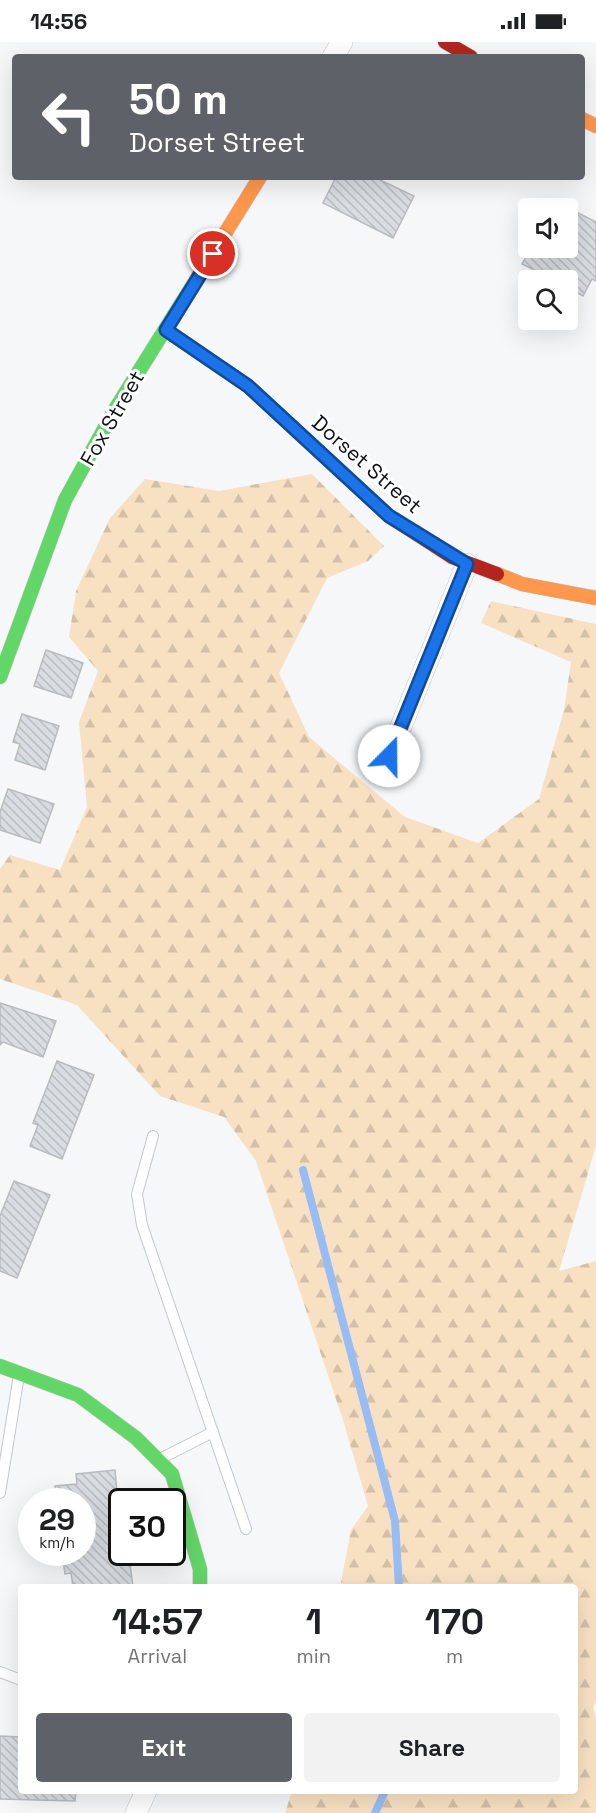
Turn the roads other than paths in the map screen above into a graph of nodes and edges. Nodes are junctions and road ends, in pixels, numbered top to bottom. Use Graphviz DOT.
graph roads {
  1 [pos="446,43"];
  2 [pos="466,54"];
  3 [pos="258,180"];
  4 [pos="166,330"];
  5 [pos="467,564"];
  6 [pos="596,598"];
  7 [pos="0,677"];
  8 [pos="389,756"];
  9 [pos="153,1136"];
  10 [pos="0,1366"];
  11 [pos="19,1373"];
  12 [pos="213,1432"];
  13 [pos="158,1460"];
  14 [pos="0,1493"];
  15 [pos="246,1529"];
  16 [pos="200,1584"];
  17 [pos="0,1672"];
  18 [pos="18,1679"];
  19 [pos="145,1794"];
  20 [pos="136,1813"];
  1 -- 2 [label="street"];
  3 -- 4 [label="street, Fox Street"];
  4 -- 5 [label="street, Dorset Street"];
  4 -- 7 [label="street, Fox Street"];
  5 -- 6 [label="street, Dorset Street"];
  5 -- 8 [label="street"];
  9 -- 12 [label="lane"];
  10 -- 11 [label="street"];
  11 -- 13 [label="street"];
  11 -- 14 [label="lane"];
  12 -- 13 [label="lane"];
  12 -- 15 [label="lane"];
  13 -- 16 [label="street"];
  17 -- 18 [label="lane"];
  19 -- 20 [label="street"];
}
